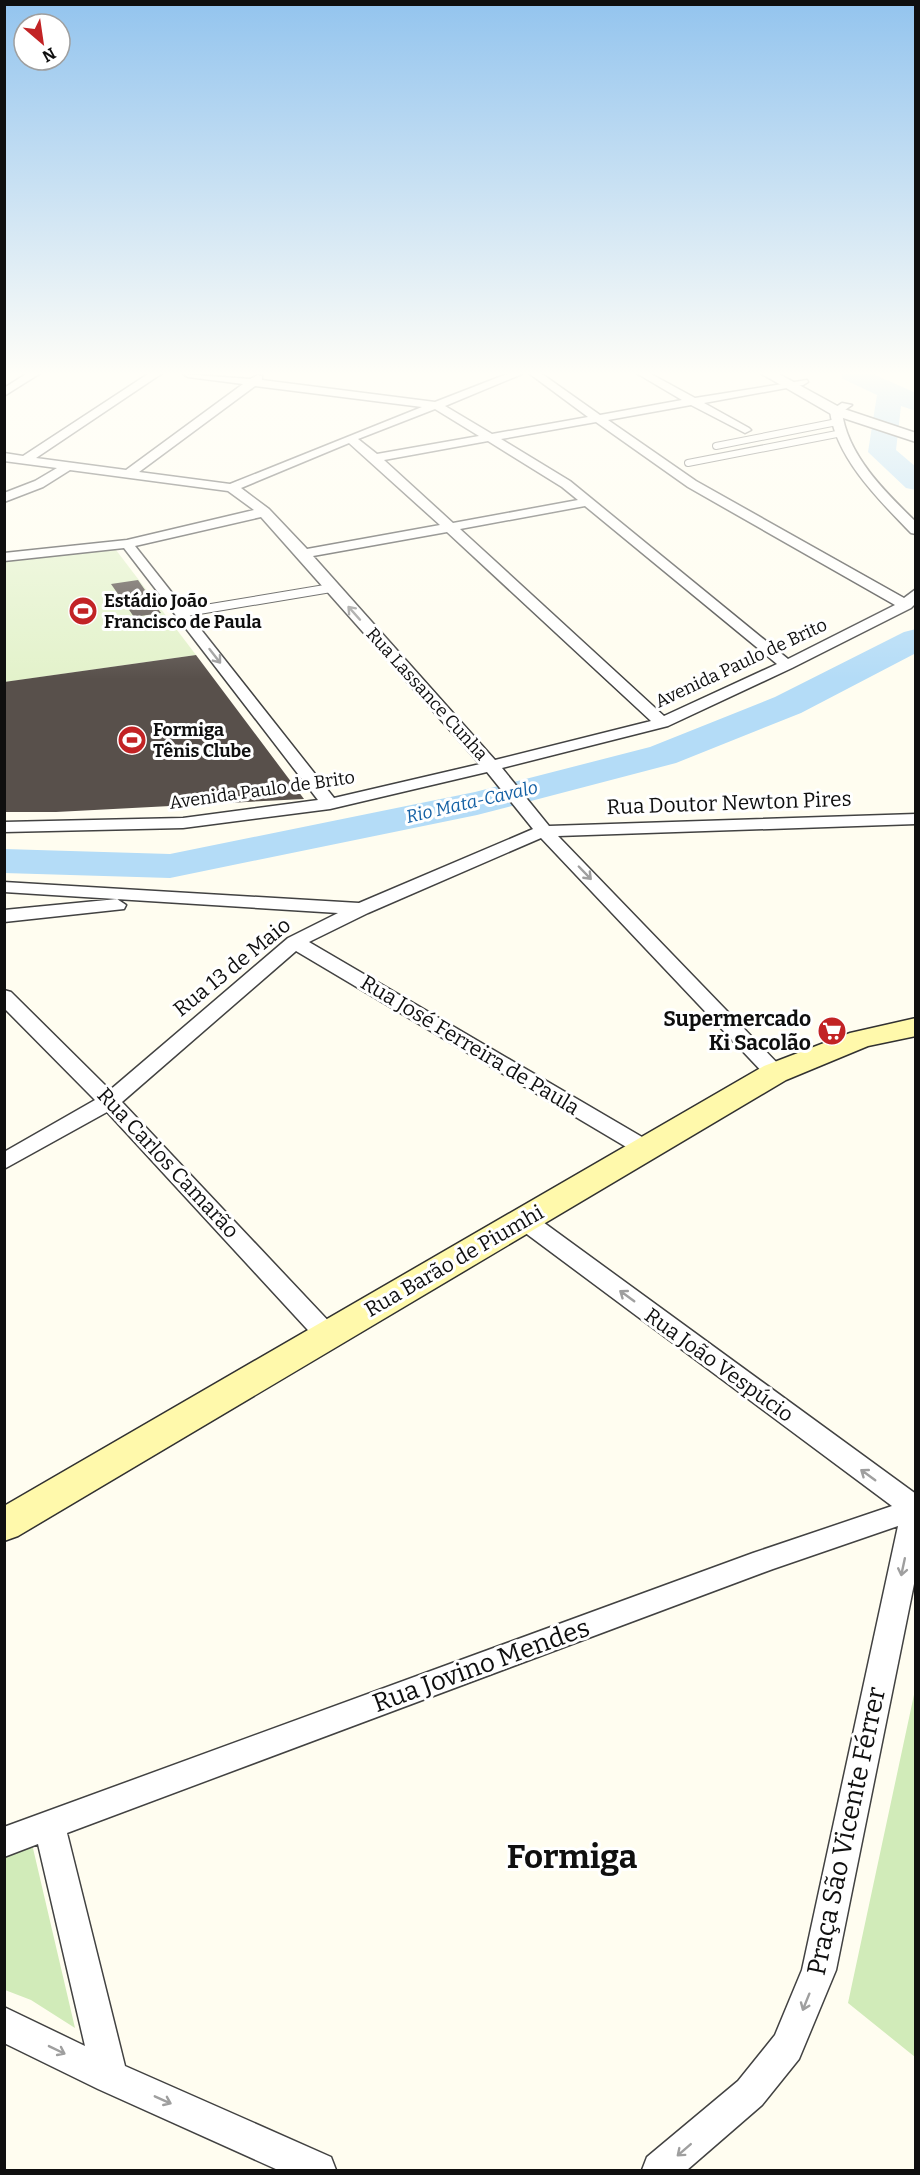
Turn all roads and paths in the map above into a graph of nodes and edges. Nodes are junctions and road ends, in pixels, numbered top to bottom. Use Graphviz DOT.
graph roads {
  1 [pos="53,476"];
  2 [pos="139,476"];
  3 [pos="261,476"];
  4 [pos="394,476"];
  5 [pos="552,476"];
  6 [pos="680,476"];
  7 [pos="867,476"];
  8 [pos="231,488"];
  9 [pos="4,498"];
  10 [pos="588,502"];
  11 [pos="264,512"];
  12 [pos="450,526"];
  13 [pos="915,530"];
  14 [pos="127,544"];
  15 [pos="304,554"];
  16 [pos="4,556"];
  17 [pos="332,588"];
  18 [pos="911,599"];
  19 [pos="181,613"];
  20 [pos="787,665"];
  21 [pos="662,723"];
  22 [pos="491,766"];
  23 [pos="330,804"];
  24 [pos="915,819"];
  25 [pos="539,824"];
  26 [pos="4,826"];
  27 [pos="4,887"];
  28 [pos="181,900"];
  29 [pos="361,909"];
  30 [pos="4,916"];
  31 [pos="295,942"];
  32 [pos="4,996"];
  33 [pos="915,1027"];
  34 [pos="775,1073"];
  35 [pos="110,1101"];
  36 [pos="646,1149"];
  37 [pos="4,1162"];
  38 [pos="524,1220"];
  39 [pos="327,1335"];
  40 [pos="915,1509"];
  41 [pos="4,1525"];
  42 [pos="49,1824"];
  43 [pos="4,1842"];
  44 [pos="4,2024"];
  45 [pos="110,2077"];
  46 [pos="318,2170"];
  47 [pos="660,2170"];
  1 -- 9 [label="street"];
  2 -- 8 [label="street, Rua Lassance Cunha"];
  3 -- 8 [label="street"];
  4 -- 12 [label="street"];
  5 -- 10 [label="street"];
  6 -- 18 [label="street"];
  7 -- 13 [label="street"];
  8 -- 11 [label="street, Rua Lassance Cunha"];
  10 -- 12 [label="street"];
  10 -- 20 [label="street"];
  11 -- 14 [label="street"];
  11 -- 15 [label="street, Rua Lassance Cunha"];
  12 -- 15 [label="street"];
  12 -- 21 [label="street"];
  14 -- 16 [label="street"];
  14 -- 19 [label="street"];
  15 -- 17 [label="street, Rua Lassance Cunha"];
  17 -- 19 [label="lane"];
  22 -- 17 [label="street, Rua Lassance Cunha, one-way"];
  18 -- 20 [label="street, Avenida Paulo de Brito"];
  19 -- 23 [label="street, one-way"];
  20 -- 21 [label="street, Avenida Paulo de Brito"];
  21 -- 22 [label="street, Avenida Paulo de Brito"];
  22 -- 23 [label="street, Avenida Paulo de Brito"];
  22 -- 25 [label="street, Rua Lassance Cunha"];
  23 -- 26 [label="street, Avenida Paulo de Brito"];
  24 -- 25 [label="street, Rua Doutor Newton Pires"];
  25 -- 29 [label="street, Rua 13 de Maio"];
  25 -- 34 [label="street, Rua Lassance Cunha, one-way"];
  27 -- 28 [label="street"];
  28 -- 29 [label="street"];
  28 -- 30 [label="street"];
  29 -- 31 [label="street, Rua 13 de Maio"];
  31 -- 35 [label="street, Rua 13 de Maio"];
  31 -- 36 [label="street, Rua José Ferreira de Paula"];
  32 -- 35 [label="street, Rua Carlos Camarão"];
  33 -- 34 [label="main road, Rua Barão de Piumhi"];
  34 -- 36 [label="main road, Rua Barão de Piumhi"];
  35 -- 37 [label="street, Rua 13 de Maio"];
  35 -- 39 [label="street, Rua Carlos Camarão"];
  36 -- 38 [label="main road, Rua Barão de Piumhi"];
  38 -- 39 [label="main road, Rua Barão de Piumhi"];
  40 -- 38 [label="street, Rua João Vespúcio, one-way"];
  39 -- 41 [label="main road, Rua Barão de Piumhi"];
  40 -- 42 [label="street, Rua Jovino Mendes"];
  40 -- 47 [label="street, Praça São Vicente Férrer, one-way"];
  42 -- 43 [label="street, Rua Jovino Mendes"];
  42 -- 45 [label="street"];
  44 -- 45 [label="street, one-way"];
  45 -- 46 [label="street, one-way"];
}
